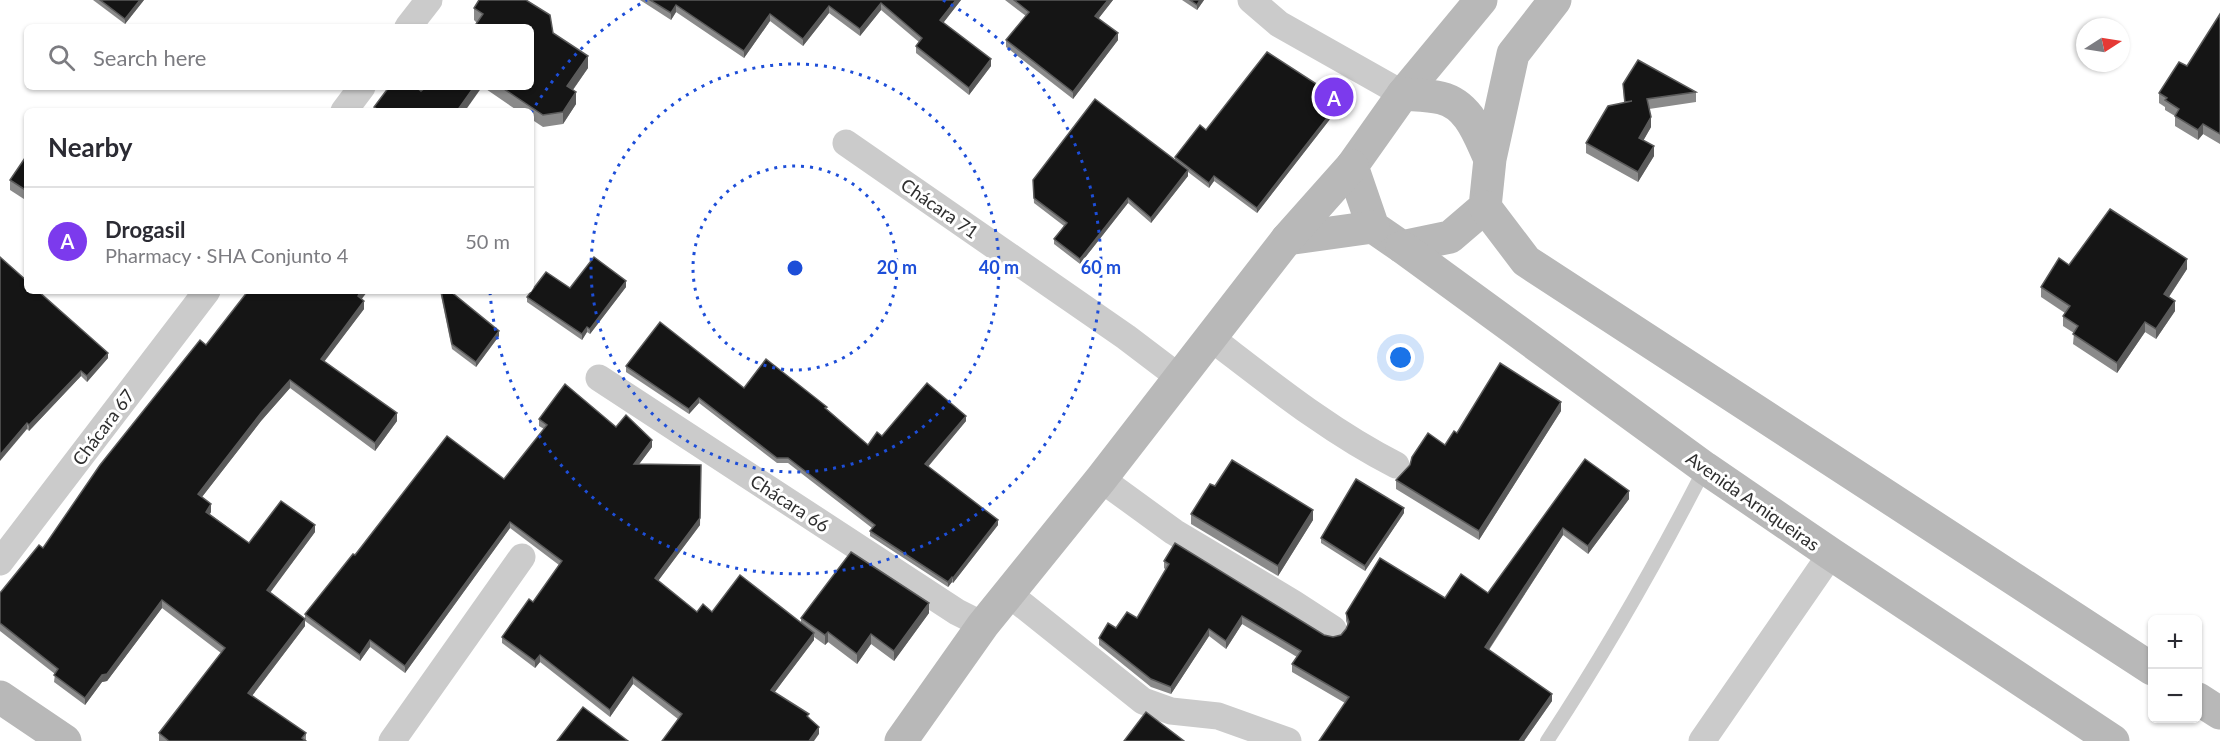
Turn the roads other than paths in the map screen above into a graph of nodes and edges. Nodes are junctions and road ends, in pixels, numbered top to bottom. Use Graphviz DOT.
graph roads {
  1 [pos="429,0"];
  2 [pos="1251,0"];
  3 [pos="1481,0"];
  4 [pos="1555,0"];
  5 [pos="410,24"];
  6 [pos="360,90"];
  7 [pos="1403,94"];
  8 [pos="346,108"];
  9 [pos="846,143"];
  10 [pos="1490,159"];
  11 [pos="1352,166"];
  12 [pos="1485,207"];
  13 [pos="1373,227"];
  14 [pos="1287,239"];
  15 [pos="1402,247"];
  16 [pos="205,294"];
  17 [pos="1210,338"];
  18 [pos="599,378"];
  19 [pos="1180,378"];
  20 [pos="1396,465"];
  21 [pos="1705,468"];
  22 [pos="1101,479"];
  23 [pos="1831,554"];
  24 [pos="522,557"];
  25 [pos="0,562"];
  26 [pos="1009,594"];
  27 [pos="983,625"];
  28 [pos="1333,629"];
  29 [pos="2148,666"];
  30 [pos="0,697"];
  31 [pos="2202,702"];
  32 [pos="2220,713"];
  33 [pos="65,741"];
  34 [pos="392,741"];
  35 [pos="901,741"];
  36 [pos="1288,741"];
  37 [pos="1547,741"];
  38 [pos="1702,741"];
  39 [pos="2113,741"];
  1 -- 5 [label="street"];
  2 -- 7 [label="street"];
  3 -- 7 [label="street"];
  4 -- 10 [label="street"];
  6 -- 8 [label="street"];
  7 -- 10 [label="street"];
  7 -- 11 [label="street"];
  9 -- 19 [label="street, Chácara 71"];
  10 -- 12 [label="street"];
  11 -- 13 [label="street"];
  11 -- 14 [label="street"];
  12 -- 15 [label="street"];
  12 -- 29 [label="street"];
  13 -- 14 [label="street"];
  13 -- 15 [label="street"];
  14 -- 17 [label="street"];
  15 -- 21 [label="street, Avenida Arniqueiras"];
  16 -- 25 [label="street, Chácara 67"];
  17 -- 19 [label="street"];
  17 -- 20 [label="street"];
  18 -- 27 [label="street, Chácara 66"];
  19 -- 22 [label="street"];
  21 -- 23 [label="street, Avenida Arniqueiras"];
  21 -- 37 [label="lane"];
  22 -- 26 [label="street"];
  22 -- 28 [label="street"];
  23 -- 38 [label="street"];
  23 -- 39 [label="street, Avenida Arniqueiras"];
  24 -- 34 [label="street"];
  26 -- 27 [label="street"];
  26 -- 36 [label="street"];
  27 -- 35 [label="street"];
  30 -- 33 [label="street"];
  31 -- 32 [label="street"];
}
